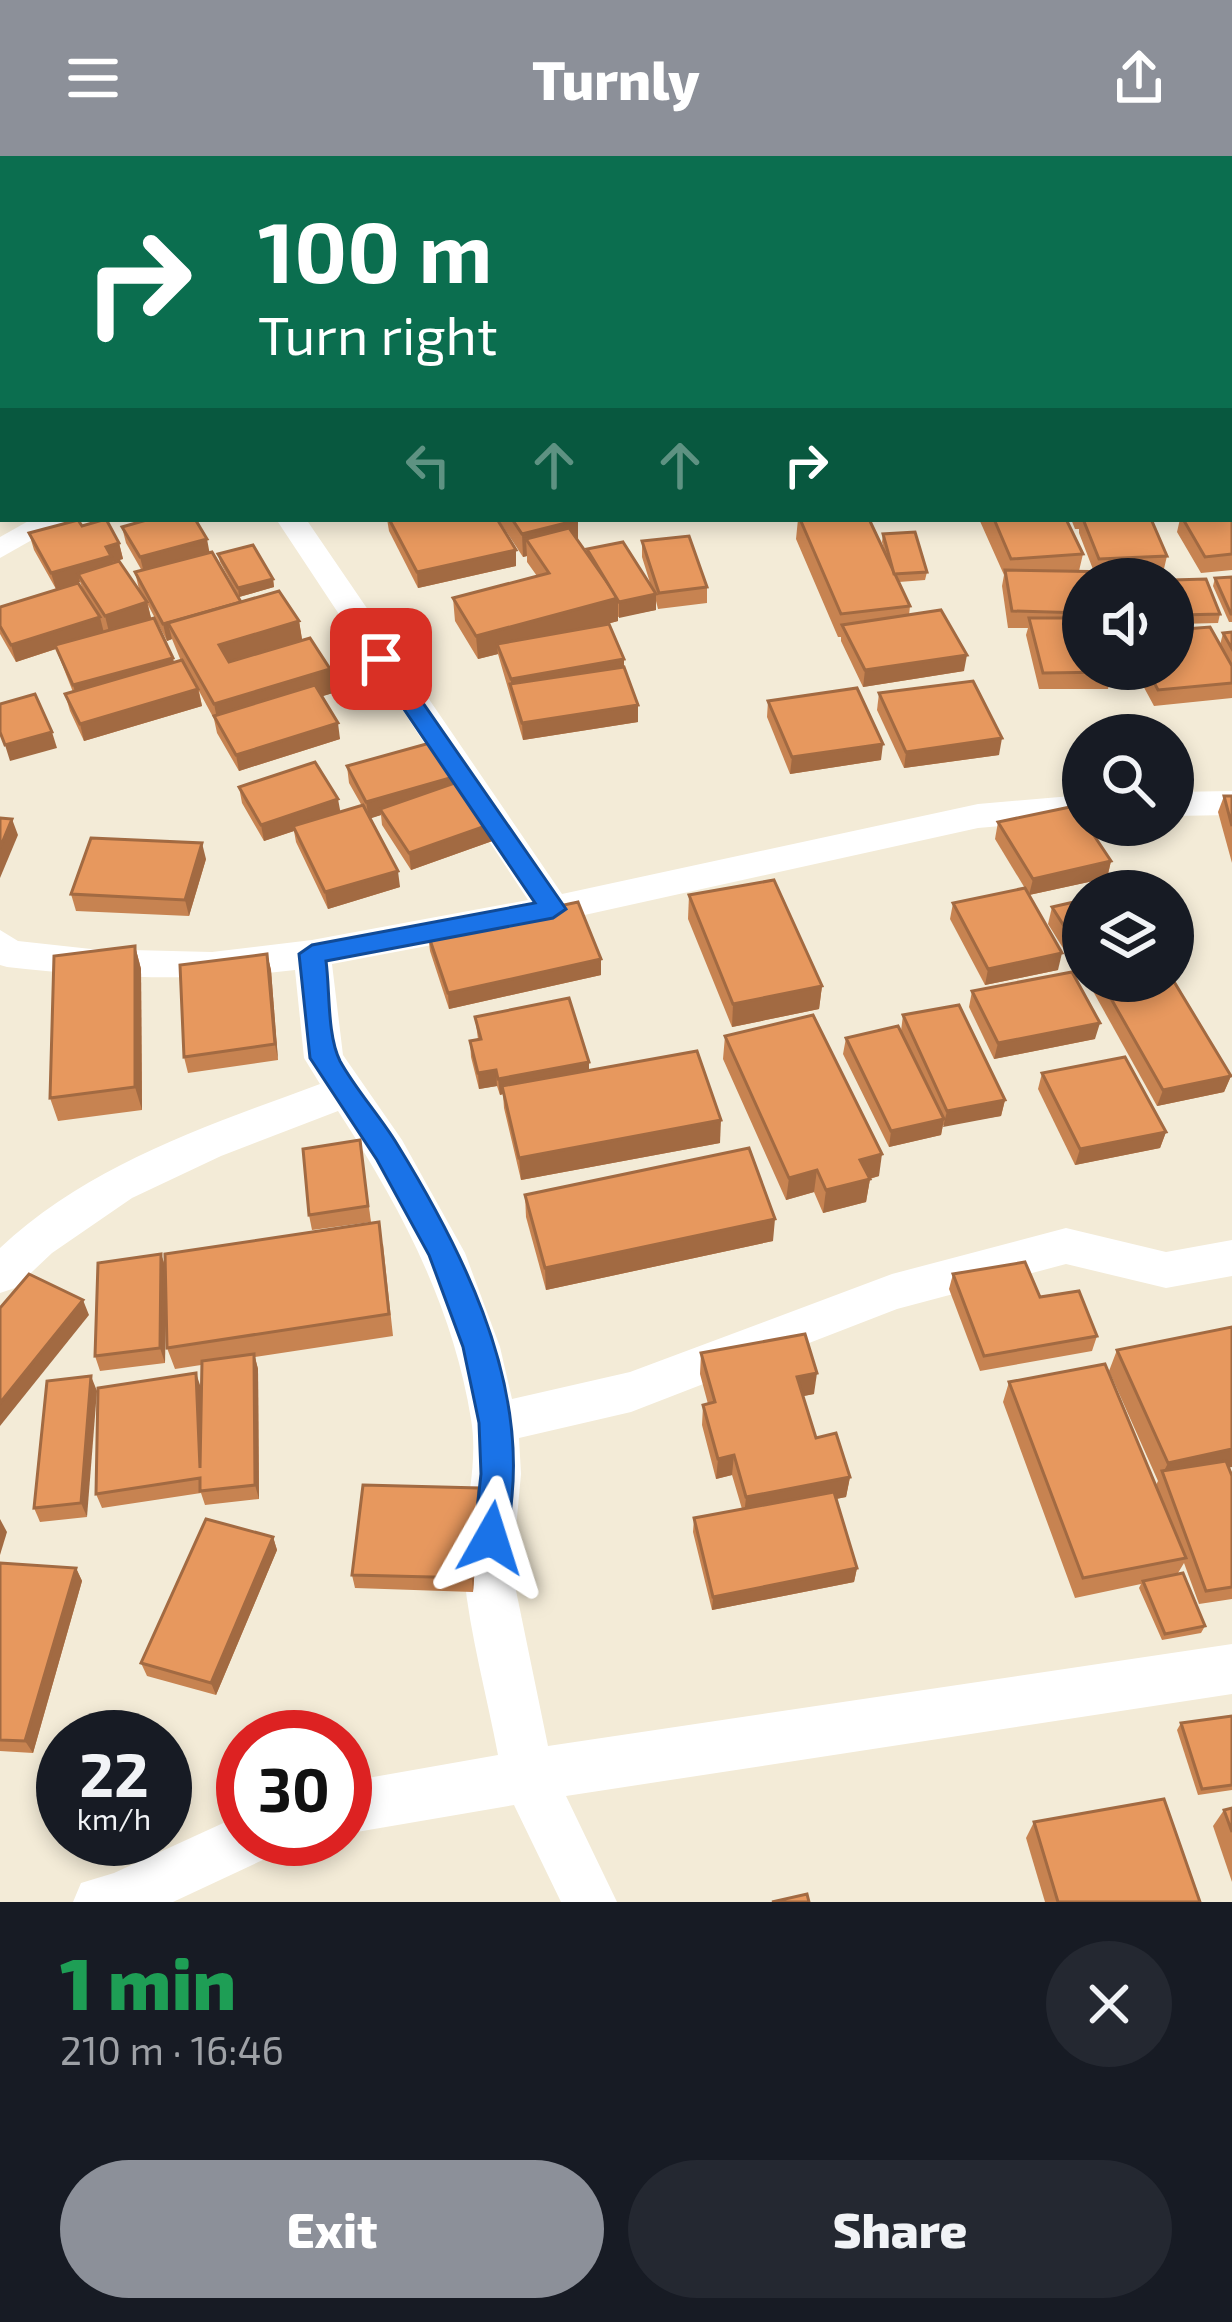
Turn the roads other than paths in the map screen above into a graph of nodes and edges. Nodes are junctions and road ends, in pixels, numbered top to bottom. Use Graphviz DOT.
graph roads {
  1 [pos="49,522"];
  2 [pos="293,522"];
  3 [pos="0,549"];
  4 [pos="1232,803"];
  5 [pos="1194,804"];
  6 [pos="1062,809"];
  7 [pos="553,909"];
  8 [pos="0,944"];
  9 [pos="312,954"];
  10 [pos="346,1091"];
  11 [pos="1232,1258"];
  12 [pos="0,1275"];
  13 [pos="495,1423"];
  14 [pos="1232,1669"];
  15 [pos="528,1775"];
  16 [pos="372,1803"];
  17 [pos="216,1854"];
  18 [pos="100,1902"];
  19 [pos="590,1902"];
  1 -- 3 [label="street"];
  2 -- 7 [label="street"];
  4 -- 5 [label="street"];
  6 -- 7 [label="street"];
  7 -- 9 [label="street"];
  8 -- 9 [label="street"];
  9 -- 10 [label="street"];
  10 -- 12 [label="street"];
  10 -- 13 [label="street"];
  11 -- 13 [label="street"];
  13 -- 15 [label="street"];
  14 -- 15 [label="street"];
  15 -- 16 [label="street"];
  15 -- 19 [label="street"];
  17 -- 18 [label="street"];
}
